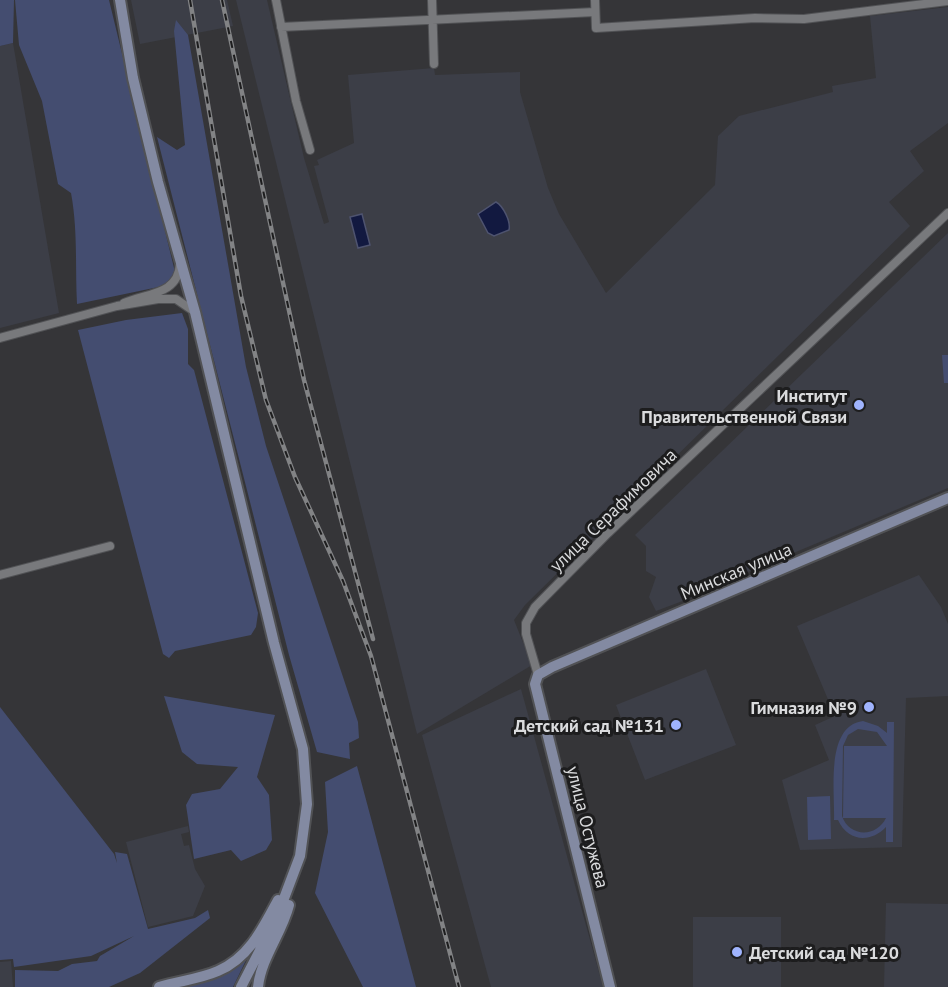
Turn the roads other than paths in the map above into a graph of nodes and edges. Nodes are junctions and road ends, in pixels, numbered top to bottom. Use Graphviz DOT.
graph roads {
  1 [pos="120,0"];
  2 [pos="276,0"];
  3 [pos="432,0"];
  4 [pos="595,0"];
  5 [pos="948,1"];
  6 [pos="596,12"];
  7 [pos="433,18"];
  8 [pos="281,27"];
  9 [pos="434,64"];
  10 [pos="310,150"];
  11 [pos="948,213"];
  12 [pos="180,259"];
  13 [pos="117,306"];
  14 [pos="195,312"];
  15 [pos="0,338"];
  16 [pos="948,498"];
  17 [pos="110,546"];
  18 [pos="0,575"];
  19 [pos="538,675"];
  20 [pos="298,866"];
  21 [pos="159,987"];
  22 [pos="241,987"];
  23 [pos="258,987"];
  24 [pos="610,987"];
  1 -- 12 [label="street"];
  2 -- 8 [label="street"];
  3 -- 7 [label="street"];
  4 -- 6 [label="street"];
  5 -- 6 [label="street"];
  6 -- 7 [label="street"];
  7 -- 8 [label="street"];
  7 -- 9 [label="street"];
  8 -- 10 [label="street"];
  11 -- 19 [label="street, улица Серафимовича"];
  12 -- 13 [label="street"];
  12 -- 14 [label="street"];
  13 -- 14 [label="street"];
  13 -- 15 [label="street"];
  14 -- 20 [label="street"];
  16 -- 19 [label="street, Минская улица"];
  17 -- 18 [label="street"];
  19 -- 24 [label="street, улица Остужева"];
  20 -- 21 [label="street"];
  20 -- 22 [label="street"];
  20 -- 23 [label="street"];
}
